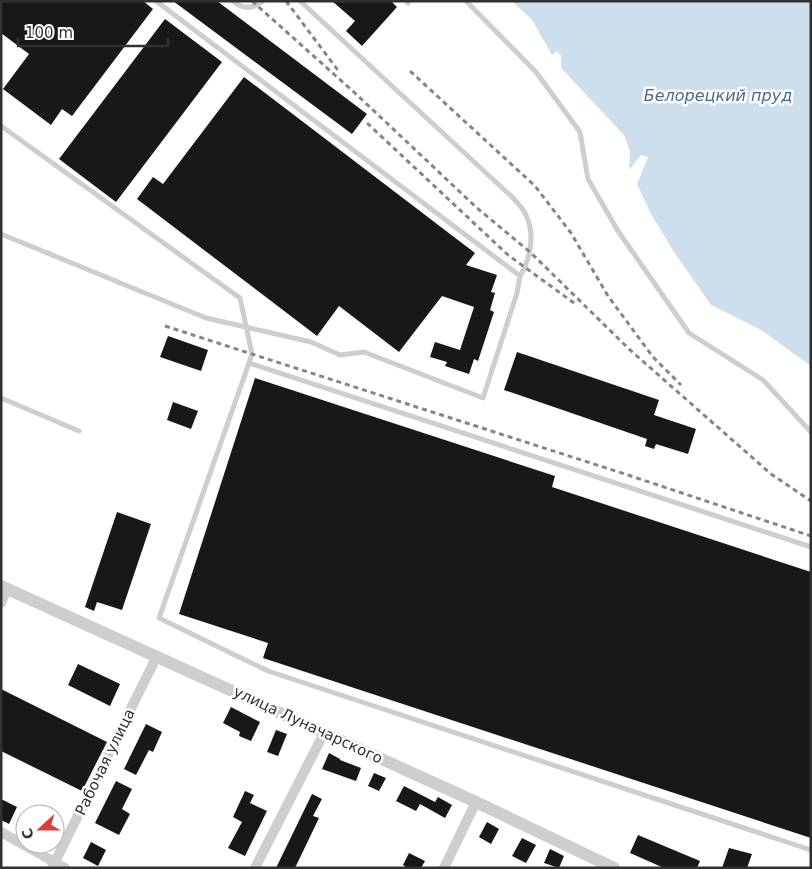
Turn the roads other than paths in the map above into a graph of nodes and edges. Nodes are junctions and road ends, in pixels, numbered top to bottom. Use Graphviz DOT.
graph roads {
  1 [pos="156,1"];
  2 [pos="233,1"];
  3 [pos="264,1"];
  4 [pos="300,1"];
  5 [pos="466,1"];
  6 [pos="1,126"];
  7 [pos="1,234"];
  8 [pos="520,276"];
  9 [pos="247,328"];
  10 [pos="249,363"];
  11 [pos="1,398"];
  12 [pos="79,431"];
  13 [pos="811,432"];
  14 [pos="811,548"];
  15 [pos="4,588"];
  16 [pos="1,603"];
  17 [pos="157,656"];
  18 [pos="324,732"];
  19 [pos="476,802"];
  20 [pos="1,832"];
  21 [pos="811,850"];
  22 [pos="54,865"];
  23 [pos="65,868"];
  24 [pos="255,868"];
  25 [pos="444,868"];
  26 [pos="614,868"];
  1 -- 8 [label="lane"];
  2 -- 3 [label="lane"];
  4 -- 8 [label="lane"];
  5 -- 13 [label="lane"];
  6 -- 9 [label="lane"];
  7 -- 9 [label="lane"];
  8 -- 9 [label="lane"];
  9 -- 10 [label="lane"];
  10 -- 14 [label="lane"];
  10 -- 21 [label="lane"];
  11 -- 12 [label="lane"];
  15 -- 16 [label="street"];
  15 -- 17 [label="street, улица Луначарского"];
  17 -- 18 [label="street, улица Луначарского"];
  17 -- 22 [label="street, Рабочая улица"];
  18 -- 19 [label="street, улица Луначарского"];
  18 -- 24 [label="street"];
  19 -- 25 [label="street"];
  19 -- 26 [label="street, улица Луначарского"];
  20 -- 22 [label="street"];
  22 -- 23 [label="street"];
}
